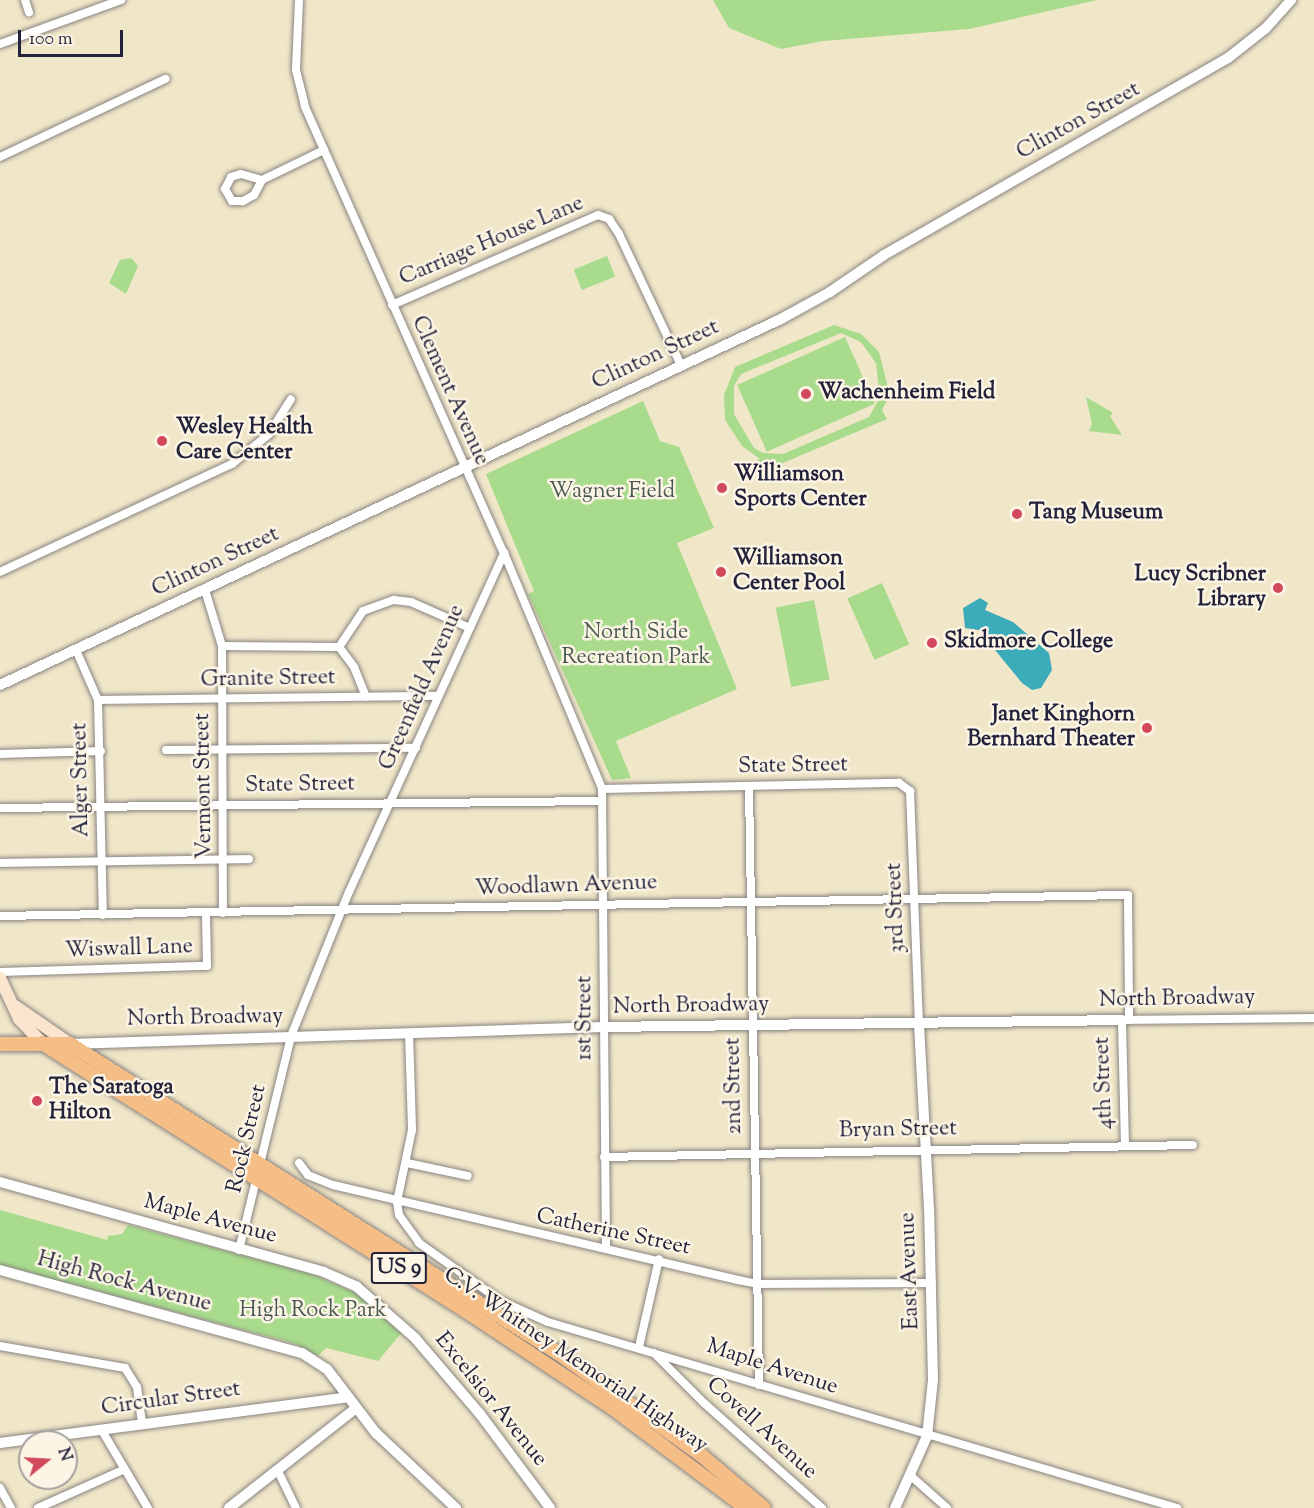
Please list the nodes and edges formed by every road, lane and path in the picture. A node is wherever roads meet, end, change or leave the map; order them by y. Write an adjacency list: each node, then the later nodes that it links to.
1 (25, 0): 6 (street)
2 (121, 0): 5 (street)
3 (299, 0): 9 (street, Clement Avenue)
4 (1291, 0): 13 (street, Clinton Street)
5 (109, 2): 7 (street)
6 (29, 12)
7 (0, 44)
8 (165, 79): 10 (street)
9 (324, 150): 11 (street); 12 (street, Clement Avenue)
10 (0, 157)
11 (261, 180)
12 (392, 305): 13 (street, Carriage House Lane); 15 (street, Clement Avenue)
13 (681, 365): 15 (street, Clinton Street)
14 (291, 399): 17 (street)
15 (464, 469): 16 (street, Clement Avenue); 18 (street, Clinton Street)
16 (504, 553): 19 (street, Greenfield Avenue); 34 (street, Clement Avenue)
17 (0, 572)
18 (205, 590): 20 (street, Vermont Street); 22 (street, Clinton Street)
19 (470, 628): 21 (street); 24 (street, Greenfield Avenue)
20 (222, 646): 21 (street); 26 (street, Vermont Street)
21 (339, 647): 25 (street)
22 (76, 650): 23 (street, Clinton Street); 27 (street, Alger Street)
23 (0, 685)
24 (438, 696): 25 (street, Granite Street); 28 (street, Greenfield Avenue)
25 (366, 697): 26 (street, Granite Street)
26 (222, 699): 27 (street, Granite Street); 30 (street, Vermont Street)
27 (98, 700): 31 (street, Alger Street)
28 (416, 748): 30 (street); 37 (street, Greenfield Avenue)
29 (166, 750): 30 (street)
30 (222, 750): 38 (street, Vermont Street)
31 (101, 752): 32 (street); 39 (street, Alger Street)
32 (0, 754)
33 (749, 786): 34 (street, State Street); 35 (street, State Street); 45 (street, 2nd Street)
34 (602, 789): 36 (street, 1st Street)
35 (910, 791): 46 (street, 3rd Street)
36 (601, 801): 37 (street, State Street); 48 (street, 1st Street)
37 (390, 803): 38 (street, State Street); 49 (street, Greenfield Avenue)
38 (222, 805): 39 (street, State Street); 41 (street, Vermont Street)
39 (101, 807): 40 (street, State Street); 43 (street, Alger Street)
40 (0, 808)
41 (224, 859): 42 (street); 43 (street); 51 (street, Vermont Street)
42 (249, 859)
43 (101, 861): 44 (street); 52 (street, Alger Street)
44 (0, 863)
45 (751, 900): 46 (street, Woodlawn Avenue); 48 (street, Woodlawn Avenue); 60 (street, 2nd Street)
46 (914, 900): 47 (street, Woodlawn Avenue); 59 (street, 3rd Street)
47 (1131, 900): 58 (street, 4th Street)
48 (603, 903): 49 (street, Woodlawn Avenue); 61 (street, 1st Street)
49 (341, 911): 51 (street, Woodlawn Avenue); 63 (street, Greenfield Avenue)
50 (206, 913): 51 (street, Woodlawn Avenue); 52 (street, Woodlawn Avenue); 54 (street, Wiswall Lane)
51 (223, 913)
52 (103, 915): 53 (street, Woodlawn Avenue)
53 (0, 916)
54 (0, 972)
55 (0, 978): 56 (main road)
56 (12, 1003): 64 (main road); 66 (main road)
57 (1314, 1018): 58 (street, North Broadway)
58 (1125, 1020): 59 (street, North Broadway); 67 (street, 4th Street)
59 (918, 1025): 60 (street, North Broadway); 69 (street, East Avenue)
60 (752, 1026): 61 (street, North Broadway); 70 (street, 2nd Street)
61 (604, 1027): 62 (street, North Broadway); 71 (street, 1st Street)
62 (409, 1033): 63 (street, North Broadway); 73 (street)
63 (291, 1036): 66 (street, North Broadway); 74 (street, Rock Street)
64 (42, 1043): 65 (highway); 66 (highway); 74 (highway, C.V. Whitney Memorial Highway / US 9)
65 (0, 1044)
66 (70, 1044): 74 (highway, C.V. Whitney Memorial Highway / US 9)
67 (1125, 1145): 68 (street, Bryan Street); 69 (street, Bryan Street)
68 (1193, 1145)
69 (925, 1149): 70 (street, Bryan Street); 82 (street, East Avenue)
70 (754, 1153): 71 (street, Bryan Street); 83 (street, 2nd Street)
71 (604, 1156): 78 (street, 1st Street)
72 (299, 1163): 77 (street, Catherine Street)
73 (406, 1163): 75 (street); 77 (street)
74 (260, 1171): 79 (street, Rock Street); 106 (highway, C.V. Whitney Memorial Highway / US 9); 107 (highway, C.V. Whitney Memorial Highway / US 9)
75 (468, 1176)
76 (0, 1182): 79 (street, Maple Avenue)
77 (397, 1202): 78 (street, Catherine Street); 86 (street, Maple Avenue)
78 (606, 1247): 80 (street, Catherine Street)
79 (240, 1250): 84 (street, Maple Avenue)
80 (659, 1259): 83 (street, Catherine Street); 86 (street)
81 (0, 1270): 89 (street, High Rock Avenue)
82 (932, 1283): 83 (street, Catherine Street); 93 (street, East Avenue)
83 (758, 1284): 88 (street, 2nd Street)
84 (398, 1320): 105 (street, Excelsior Avenue)
85 (0, 1346): 91 (street)
86 (639, 1347): 87 (street, Maple Avenue)
87 (651, 1350): 88 (street, Maple Avenue); 108 (street, Covell Avenue)
88 (759, 1385): 93 (street, Maple Avenue)
89 (348, 1397): 90 (street, High Rock Avenue); 91 (street, Circular Street)
90 (355, 1409): 96 (street); 104 (street, High Rock Avenue)
91 (142, 1423): 92 (street, Circular Street)
92 (101, 1429): 94 (street, Circular Street); 95 (street)
93 (927, 1436): 97 (street, East Avenue); 111 (street, Maple Avenue)
94 (0, 1443)
95 (125, 1468): 100 (street); 101 (street)
96 (277, 1469): 102 (street); 103 (street)
97 (911, 1476): 109 (street, East Avenue); 110 (street)
98 (0, 1488): 99 (street)
99 (11, 1508)
100 (38, 1508)
101 (148, 1508)
102 (229, 1508)
103 (296, 1508)
104 (456, 1508)
105 (550, 1508)
106 (746, 1508)
107 (764, 1508)
108 (822, 1508)
109 (895, 1508)
110 (946, 1508)
111 (1177, 1508)

